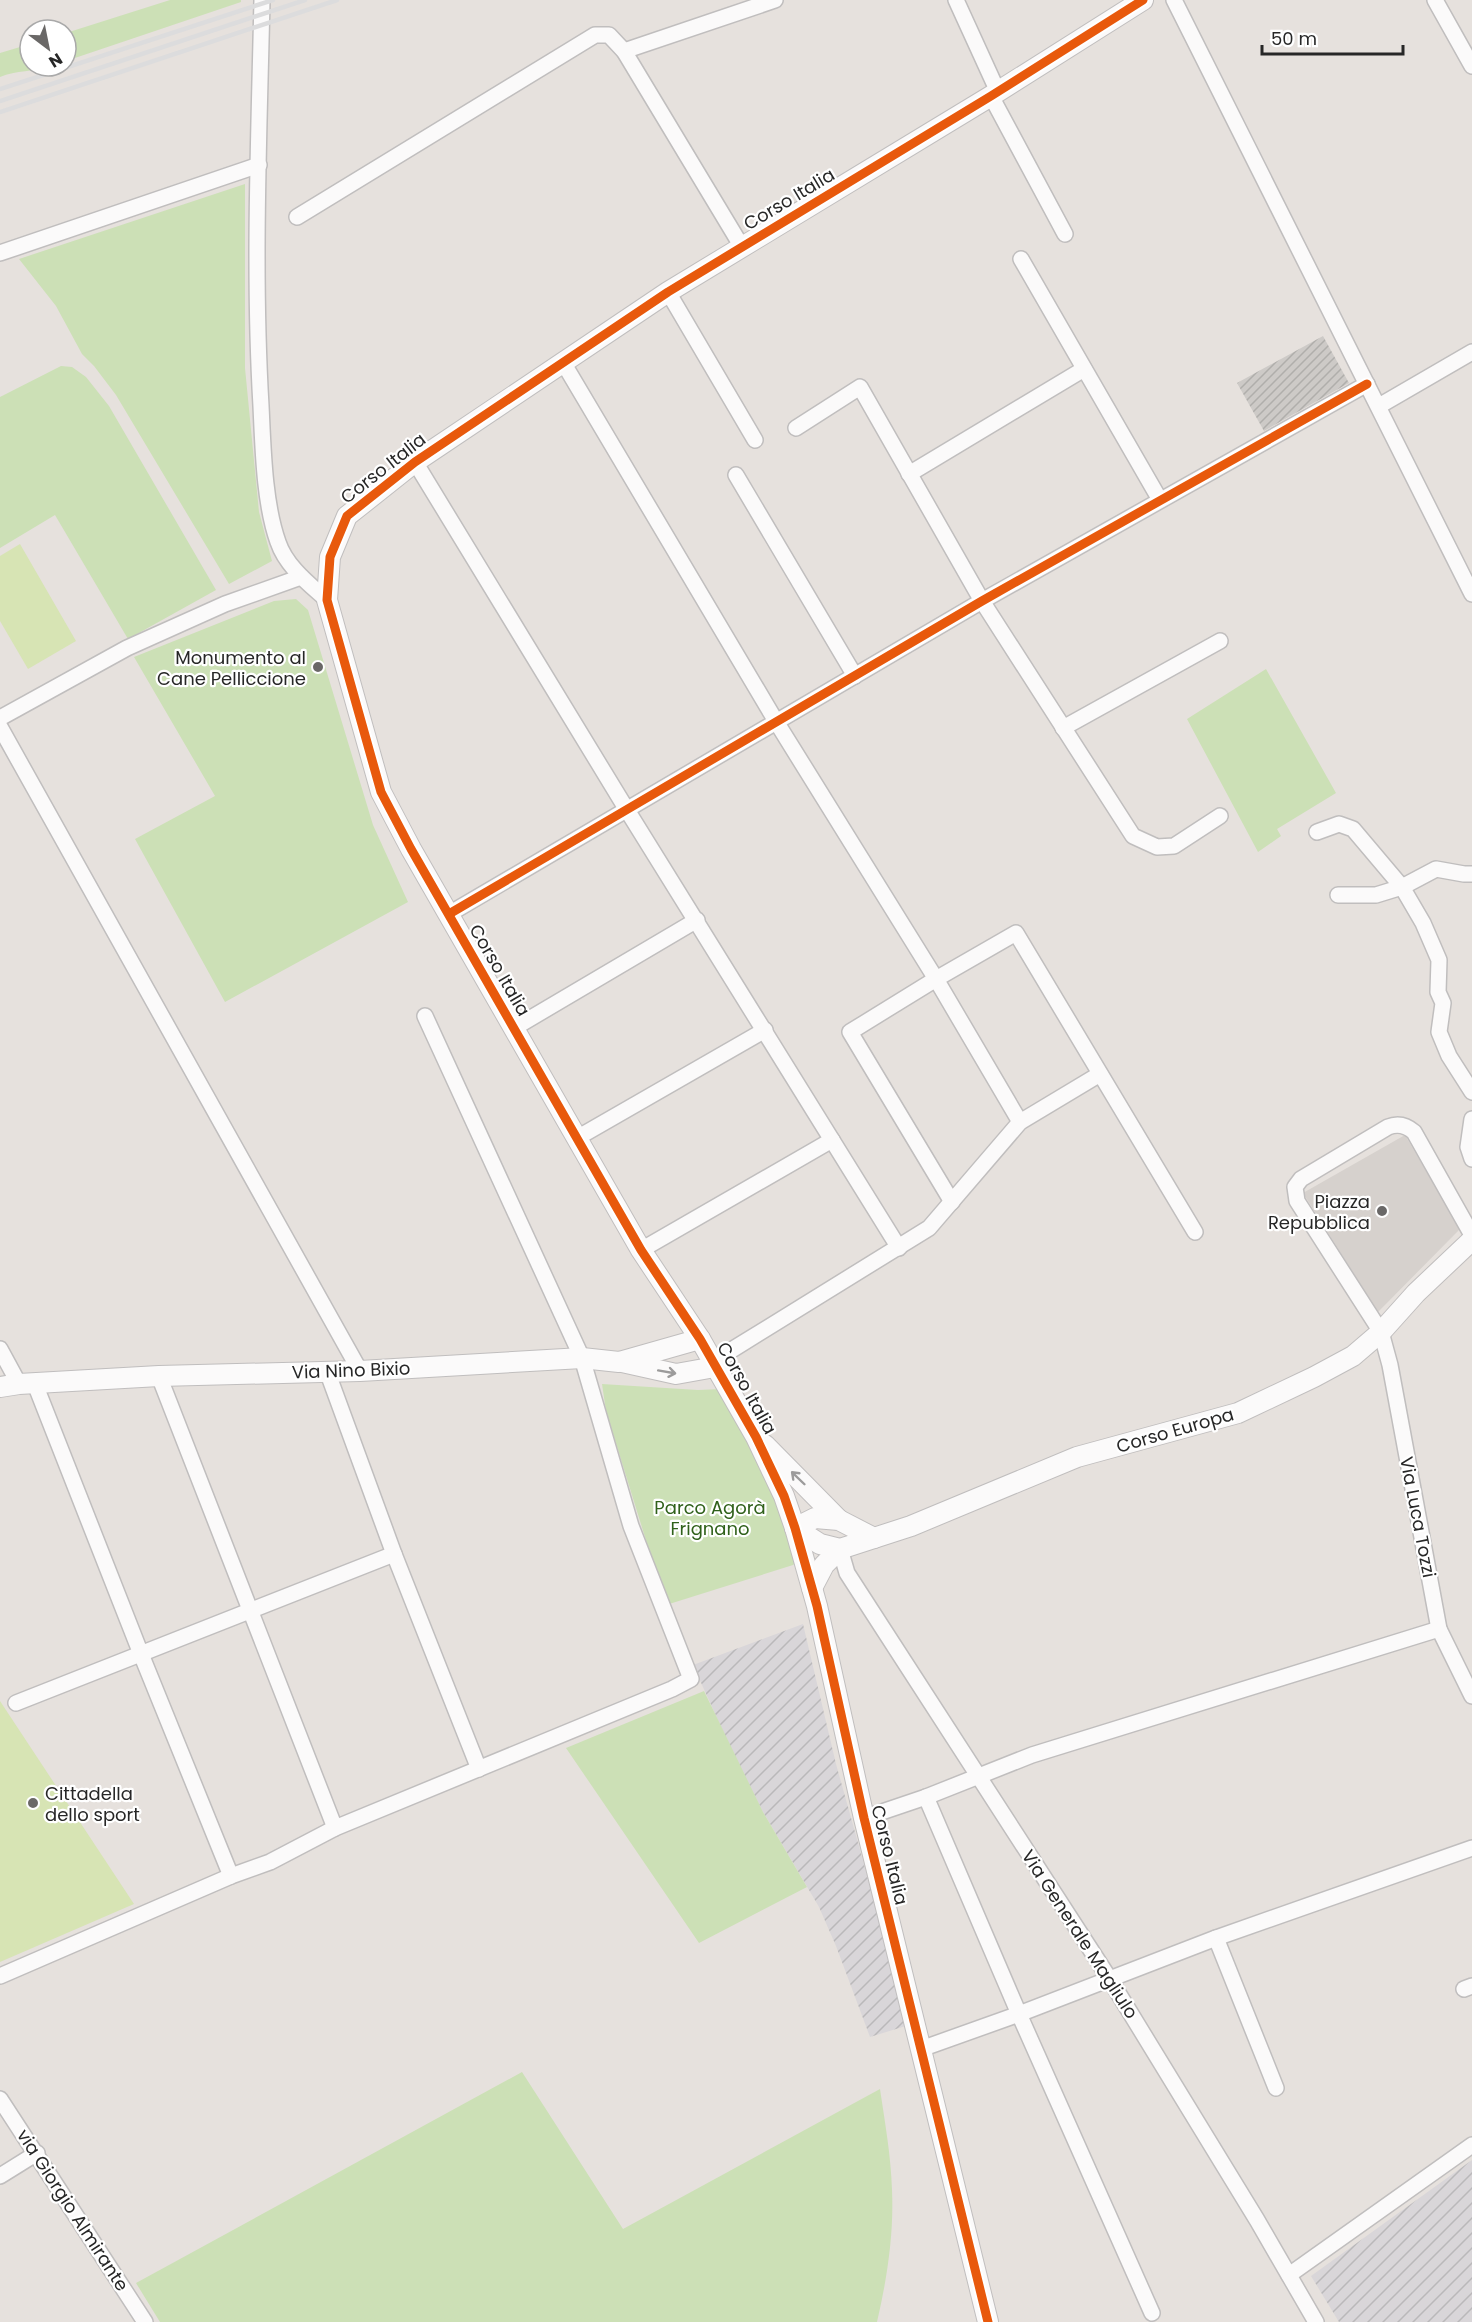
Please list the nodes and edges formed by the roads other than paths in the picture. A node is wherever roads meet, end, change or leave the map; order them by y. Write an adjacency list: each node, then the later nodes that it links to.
1 (262, 0): 10 (street)
2 (775, 0): 7 (street)
3 (956, 0): 9 (street)
4 (1143, 0): 9 (street, Corso Italia)
5 (1174, 0): 20 (street)
6 (1435, 0): 8 (street)
7 (624, 51): 11 (street); 13 (street)
8 (1470, 57)
9 (994, 94): 12 (street); 13 (street, Corso Italia)
10 (259, 165): 14 (street); 28 (street)
11 (297, 217)
12 (1065, 234)
13 (742, 247): 16 (street, Corso Italia)
14 (0, 253)
15 (1021, 259): 19 (street)
16 (669, 292): 18 (street, Corso Italia); 23 (street)
17 (1472, 352): 21 (street)
18 (564, 364): 24 (street, Corso Italia); 35 (street)
19 (1084, 369): 25 (street); 27 (street)
20 (1367, 384): 21 (street); 27 (street)
21 (1378, 406): 29 (street)
22 (796, 428): 25 (street)
23 (755, 440)
24 (415, 462): 30 (street, Corso Italia); 38 (street)
25 (909, 474): 31 (street)
26 (736, 475): 33 (street)
27 (1160, 501): 31 (street)
28 (302, 577): 30 (street); 34 (street)
29 (1472, 594)
30 (327, 600): 44 (street, Corso Italia)
31 (982, 601): 33 (street); 37 (street)
32 (1220, 641): 37 (street)
33 (855, 676): 35 (street)
34 (0, 718)
35 (777, 723): 38 (street); 46 (street)
36 (0, 727): 69 (street)
37 (1063, 728): 39 (street)
38 (627, 810): 44 (street); 45 (street)
39 (1220, 816)
40 (1317, 832): 42 (street)
41 (1472, 873): 42 (street)
42 (1402, 887): 43 (street); 51 (street)
43 (1338, 894)
44 (449, 914): 48 (street, Corso Italia)
45 (697, 920): 48 (street); 49 (street)
46 (936, 979): 50 (street); 53 (street); 57 (street)
47 (425, 1016): 65 (street)
48 (514, 1028): 54 (street, Corso Italia)
49 (765, 1030): 54 (street); 55 (street)
50 (1100, 1074): 53 (street); 58 (street)
51 (1472, 1092)
52 (1472, 1119): 56 (street)
53 (1020, 1122): 57 (street)
54 (577, 1138): 61 (street, Corso Italia)
55 (832, 1140): 60 (street); 61 (street)
56 (1472, 1160)
57 (952, 1202): 60 (street)
58 (1195, 1232)
59 (1472, 1237): 62 (street, Corso Europa); 62 (street)
60 (899, 1248): 67 (street)
61 (641, 1250): 63 (street, Corso Italia)
62 (1381, 1332): 75 (street, Corso Europa); 80 (street, Via Luca Tozzi)
63 (700, 1339): 66 (street, Via Nino Bixio); 67 (street, Corso Italia)
64 (0, 1349): 71 (street)
65 (582, 1358): 66 (street, Via Nino Bixio); 69 (street, Via Nino Bixio); 84 (street)
66 (619, 1362): 67 (street, one-way to 67)
67 (715, 1367): 72 (street, Corso Italia)
68 (327, 1371): 69 (street, Via Nino Bixio); 70 (street, Via Nino Bixio); 77 (street)
69 (360, 1371)
70 (159, 1376): 71 (street, Via Nino Bixio); 79 (street)
71 (18, 1385): 81 (street)
72 (756, 1437): 73 (street, one-way to 72); 74 (street, Corso Italia)
73 (839, 1520): 74 (street); 75 (street)
74 (795, 1528): 76 (street); 78 (street, Corso Italia)
75 (874, 1538): 76 (street)
76 (840, 1549): 78 (street); 85 (street, Via Generale Magliulo)
77 (394, 1554): 79 (street); 84 (street)
78 (812, 1588): 87 (street, Corso Italia)
79 (250, 1610): 81 (street); 88 (street)
80 (1439, 1629): 82 (street, Via Luca Tozzi); 85 (street)
81 (141, 1654): 83 (street); 90 (street)
82 (1472, 1696)
83 (16, 1703)
84 (479, 1769): 88 (street)
85 (977, 1776): 86 (street); 93 (street, Via Generale Magliulo)
86 (926, 1797): 87 (street); 94 (street)
87 (864, 1818): 95 (street, Corso Italia)
88 (335, 1828): 90 (street)
89 (1472, 1848): 91 (street)
90 (231, 1876): 92 (street)
91 (1216, 1938): 93 (street); 96 (street)
92 (0, 1976)
93 (1110, 1978): 94 (street); 101 (street, Via Generale Magliulo)
94 (1019, 2014): 95 (street); 102 (street)
95 (921, 2049): 104 (street, Corso Italia)
96 (1276, 2088)
97 (0, 2099): 99 (street, via Giorgio Almirante)
98 (1472, 2145): 101 (street)
99 (37, 2154): 100 (street); 103 (street, via Giorgio Almirante)
100 (0, 2176)
101 (1289, 2275): 105 (street, Via Generale Magliulo)
102 (1152, 2313)
103 (145, 2322)
104 (988, 2322)
105 (1316, 2322)

